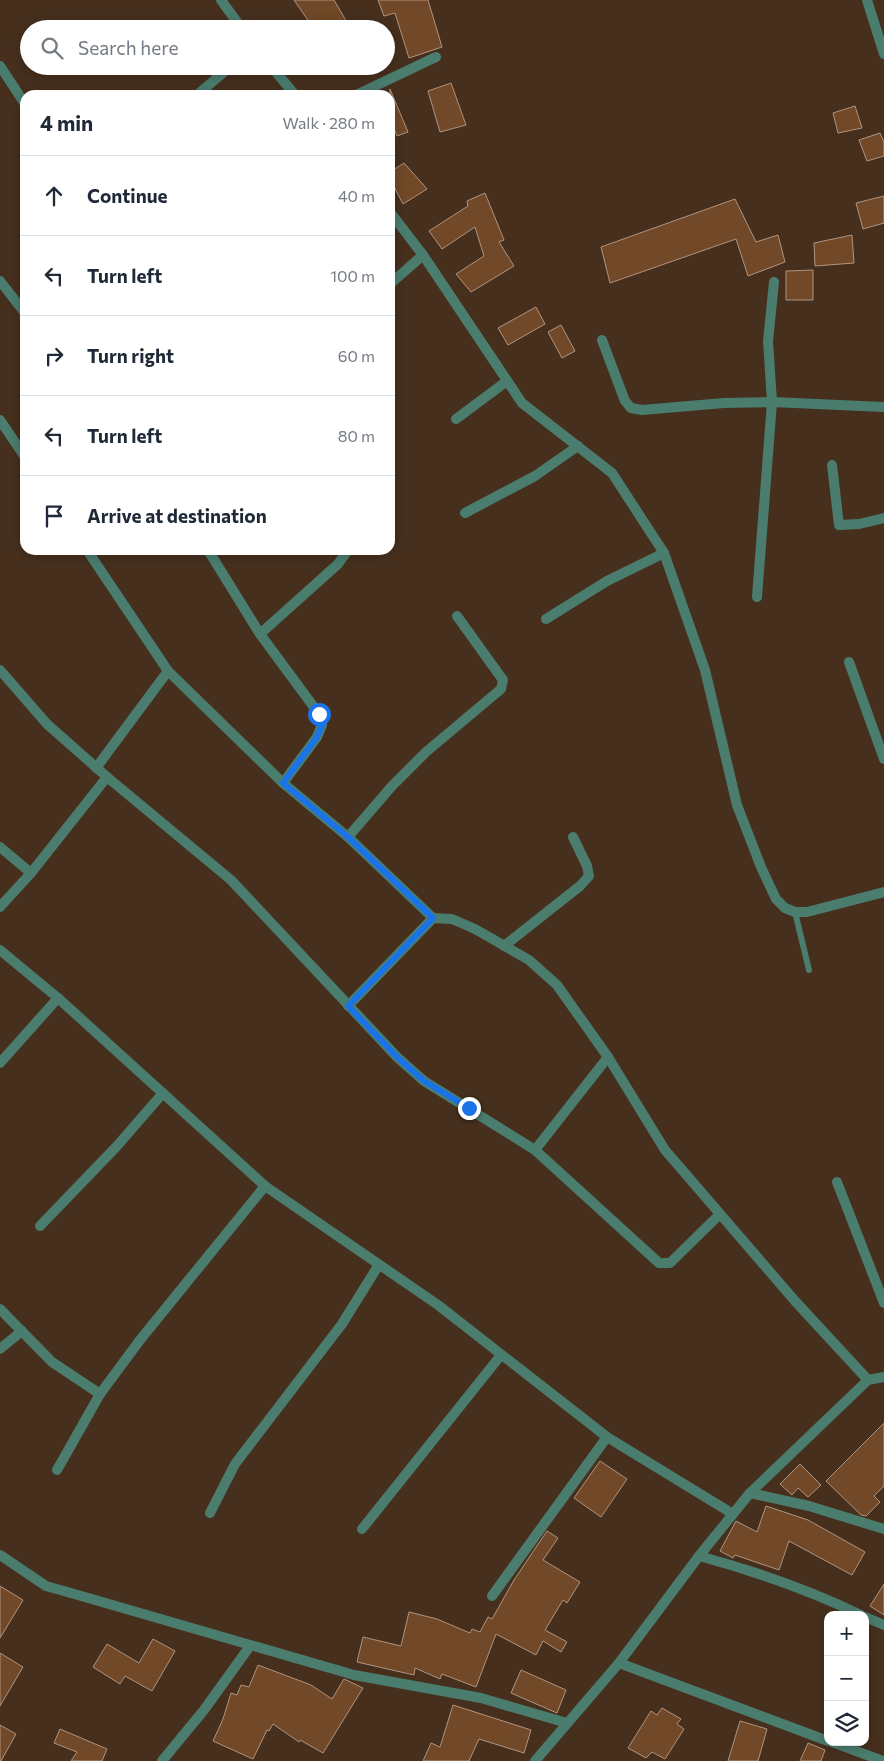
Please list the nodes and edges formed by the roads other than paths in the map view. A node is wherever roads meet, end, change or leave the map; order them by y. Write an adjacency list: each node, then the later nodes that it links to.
1 (222, 0): 3 (street)
2 (867, 0): 4 (street)
3 (236, 20)
4 (884, 54)
5 (436, 57): 11 (street)
6 (0, 66): 12 (street)
7 (220, 75): 9 (street)
8 (278, 75): 10 (street)
9 (202, 90)
10 (291, 90)
11 (367, 90)
12 (20, 96)
13 (395, 219): 14 (street)
14 (422, 255): 15 (street); 20 (street)
15 (395, 279)
16 (0, 281): 18 (street)
17 (774, 282): 21 (street)
18 (20, 307)
19 (602, 340): 21 (street)
20 (507, 381): 23 (street); 25 (street)
21 (772, 402): 22 (street); 34 (street)
22 (884, 407)
23 (456, 419)
24 (0, 420): 26 (street)
25 (578, 446): 28 (street); 30 (street)
26 (20, 450)
27 (832, 465): 29 (street)
28 (465, 513)
29 (884, 518)
30 (664, 553): 36 (street); 51 (street)
31 (90, 555): 40 (street)
32 (211, 555): 37 (street)
33 (344, 555): 37 (street)
34 (757, 597)
35 (457, 616): 45 (street)
36 (546, 619)
37 (260, 634): 44 (street)
38 (849, 662): 41 (street)
39 (0, 670): 42 (street)
40 (168, 671): 42 (street); 44 (street)
41 (884, 759)
42 (96, 768): 43 (street)
43 (106, 777): 48 (street); 57 (street)
44 (283, 783): 45 (street)
45 (348, 837): 52 (street)
46 (573, 837): 53 (street)
47 (0, 847): 48 (street)
48 (31, 873): 50 (street)
49 (883, 893): 51 (street)
50 (0, 907)
51 (795, 912): 55 (lane)
52 (433, 918): 53 (street); 57 (street)
53 (504, 946): 58 (street)
54 (0, 950): 56 (street)
55 (809, 970)
56 (58, 998): 59 (street); 60 (street)
57 (348, 1006): 61 (street)
58 (608, 1057): 61 (street); 64 (street)
59 (0, 1063)
60 (163, 1093): 63 (street); 65 (street)
61 (535, 1150): 64 (street)
62 (837, 1182): 67 (street)
63 (265, 1186): 66 (street); 74 (street)
64 (719, 1215): 73 (street)
65 (40, 1226)
66 (378, 1266): 71 (street); 78 (street)
67 (884, 1303)
68 (0, 1309): 69 (street)
69 (22, 1331): 70 (street); 74 (street)
70 (0, 1350)
71 (501, 1354): 75 (street); 80 (street)
72 (884, 1377): 73 (street)
73 (868, 1380): 77 (street)
74 (100, 1394): 76 (street)
75 (607, 1437): 79 (street); 84 (street)
76 (57, 1470)
77 (750, 1493): 79 (street); 81 (street)
78 (210, 1513)
79 (733, 1514): 83 (street)
80 (362, 1529)
81 (884, 1529)
82 (0, 1555): 88 (street)
83 (700, 1556): 85 (street); 89 (street)
84 (492, 1596)
85 (853, 1611)
86 (869, 1619): 87 (street)
87 (884, 1625)
88 (250, 1646): 90 (street); 93 (street)
89 (619, 1663): 90 (street); 91 (street)
90 (567, 1723): 94 (street)
91 (824, 1740)
92 (843, 1746): 95 (street)
93 (162, 1761)
94 (535, 1761)
95 (883, 1761)

